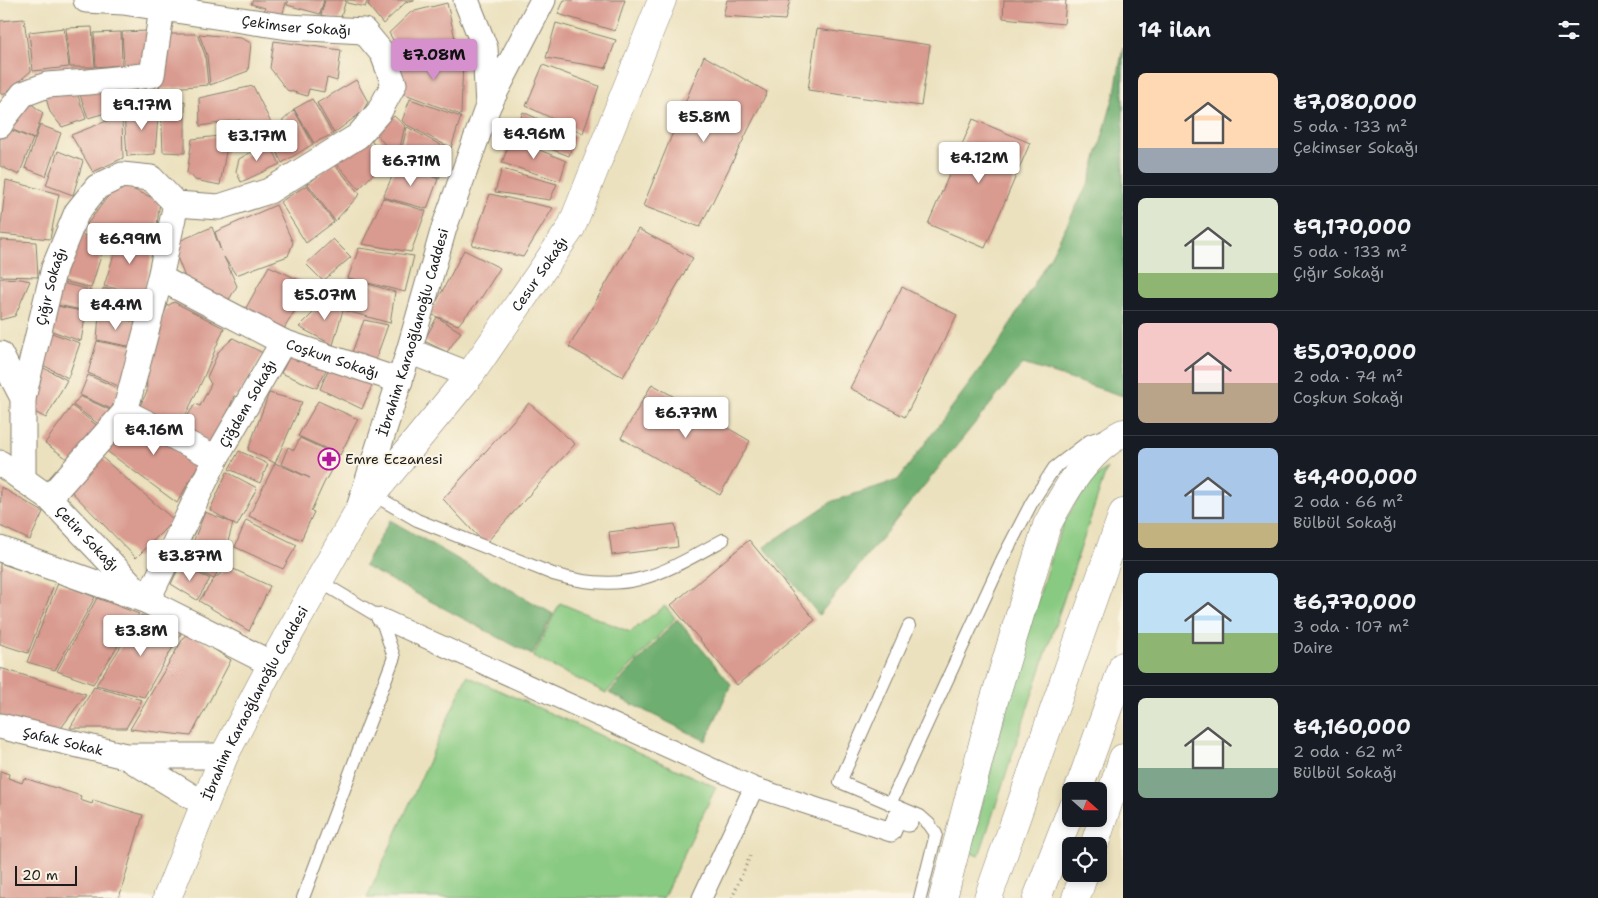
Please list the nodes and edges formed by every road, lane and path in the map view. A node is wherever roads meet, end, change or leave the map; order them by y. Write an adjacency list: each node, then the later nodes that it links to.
1 (86, 0): 5 (street, Çekimser Sokağı)
2 (466, 0): 7 (street, İbrahim Karaoğlanoğlu Caddesi)
3 (543, 0): 7 (street)
4 (662, 0): 14 (main road, Cesur Sokağı)
5 (123, 1): 6 (street, Çekimser Sokağı)
6 (162, 8): 8 (street); 9 (street, Çekimser Sokağı)
7 (488, 106): 12 (street, İbrahim Karaoğlanoğlu Caddesi)
8 (0, 125)
9 (176, 204): 10 (street); 16 (street, Çığır Sokağı)
10 (160, 278): 11 (street, Coşkun Sokağı); 17 (street)
11 (283, 342): 15 (street, Coşkun Sokağı); 19 (street, Çiğdem Sokağı)
12 (409, 351): 14 (street); 15 (street, İbrahim Karaoğlanoğlu Caddesi)
13 (0, 354): 16 (street)
14 (470, 375): 23 (main road, Cesur Sokağı)
15 (400, 381): 23 (street, İbrahim Karaoğlanoğlu Caddesi)
16 (23, 398): 21 (street)
17 (125, 412): 19 (street); 22 (street)
18 (1119, 435): 40 (lane); 51 (main road)
19 (216, 458): 28 (street, Çiğdem Sokağı)
20 (0, 463): 21 (street, Çetin Sokağı)
21 (23, 480): 22 (street, Çetin Sokağı)
22 (49, 498): 28 (street, Çetin Sokağı)
23 (365, 503): 25 (lane); 27 (main road, İbrahim Karaoğlanoğlu Caddesi)
24 (1123, 512): 52 (main road)
25 (723, 540)
26 (0, 549): 28 (street)
27 (319, 581): 29 (lane); 31 (main road, İbrahim Karaoğlanoğlu Caddesi)
28 (147, 600): 31 (street)
29 (381, 618): 38 (street); 47 (lane)
30 (909, 626): 40 (lane)
31 (272, 664): 35 (main road, İbrahim Karaoğlanoğlu Caddesi)
32 (1123, 666): 37 (main road)
33 (0, 726): 34 (street, Şafak Sokak)
34 (125, 756): 35 (street); 39 (street)
35 (224, 756): 39 (main road, İbrahim Karaoğlanoğlu Caddesi)
36 (1123, 758): 43 (main road)
37 (1081, 782)
38 (754, 787): 41 (street); 48 (street)
39 (204, 804): 46 (main road, İbrahim Karaoğlanoğlu Caddesi)
40 (890, 804): 50 (lane)
41 (908, 822)
42 (1064, 828): 53 (main road)
43 (1097, 837)
44 (750, 856): 49 (path)
45 (1081, 882): 54 (main road)
46 (167, 898)
47 (303, 898)
48 (702, 898)
49 (732, 898)
50 (920, 898)
51 (942, 898)
52 (988, 898)
53 (1037, 898)
54 (1076, 898)

